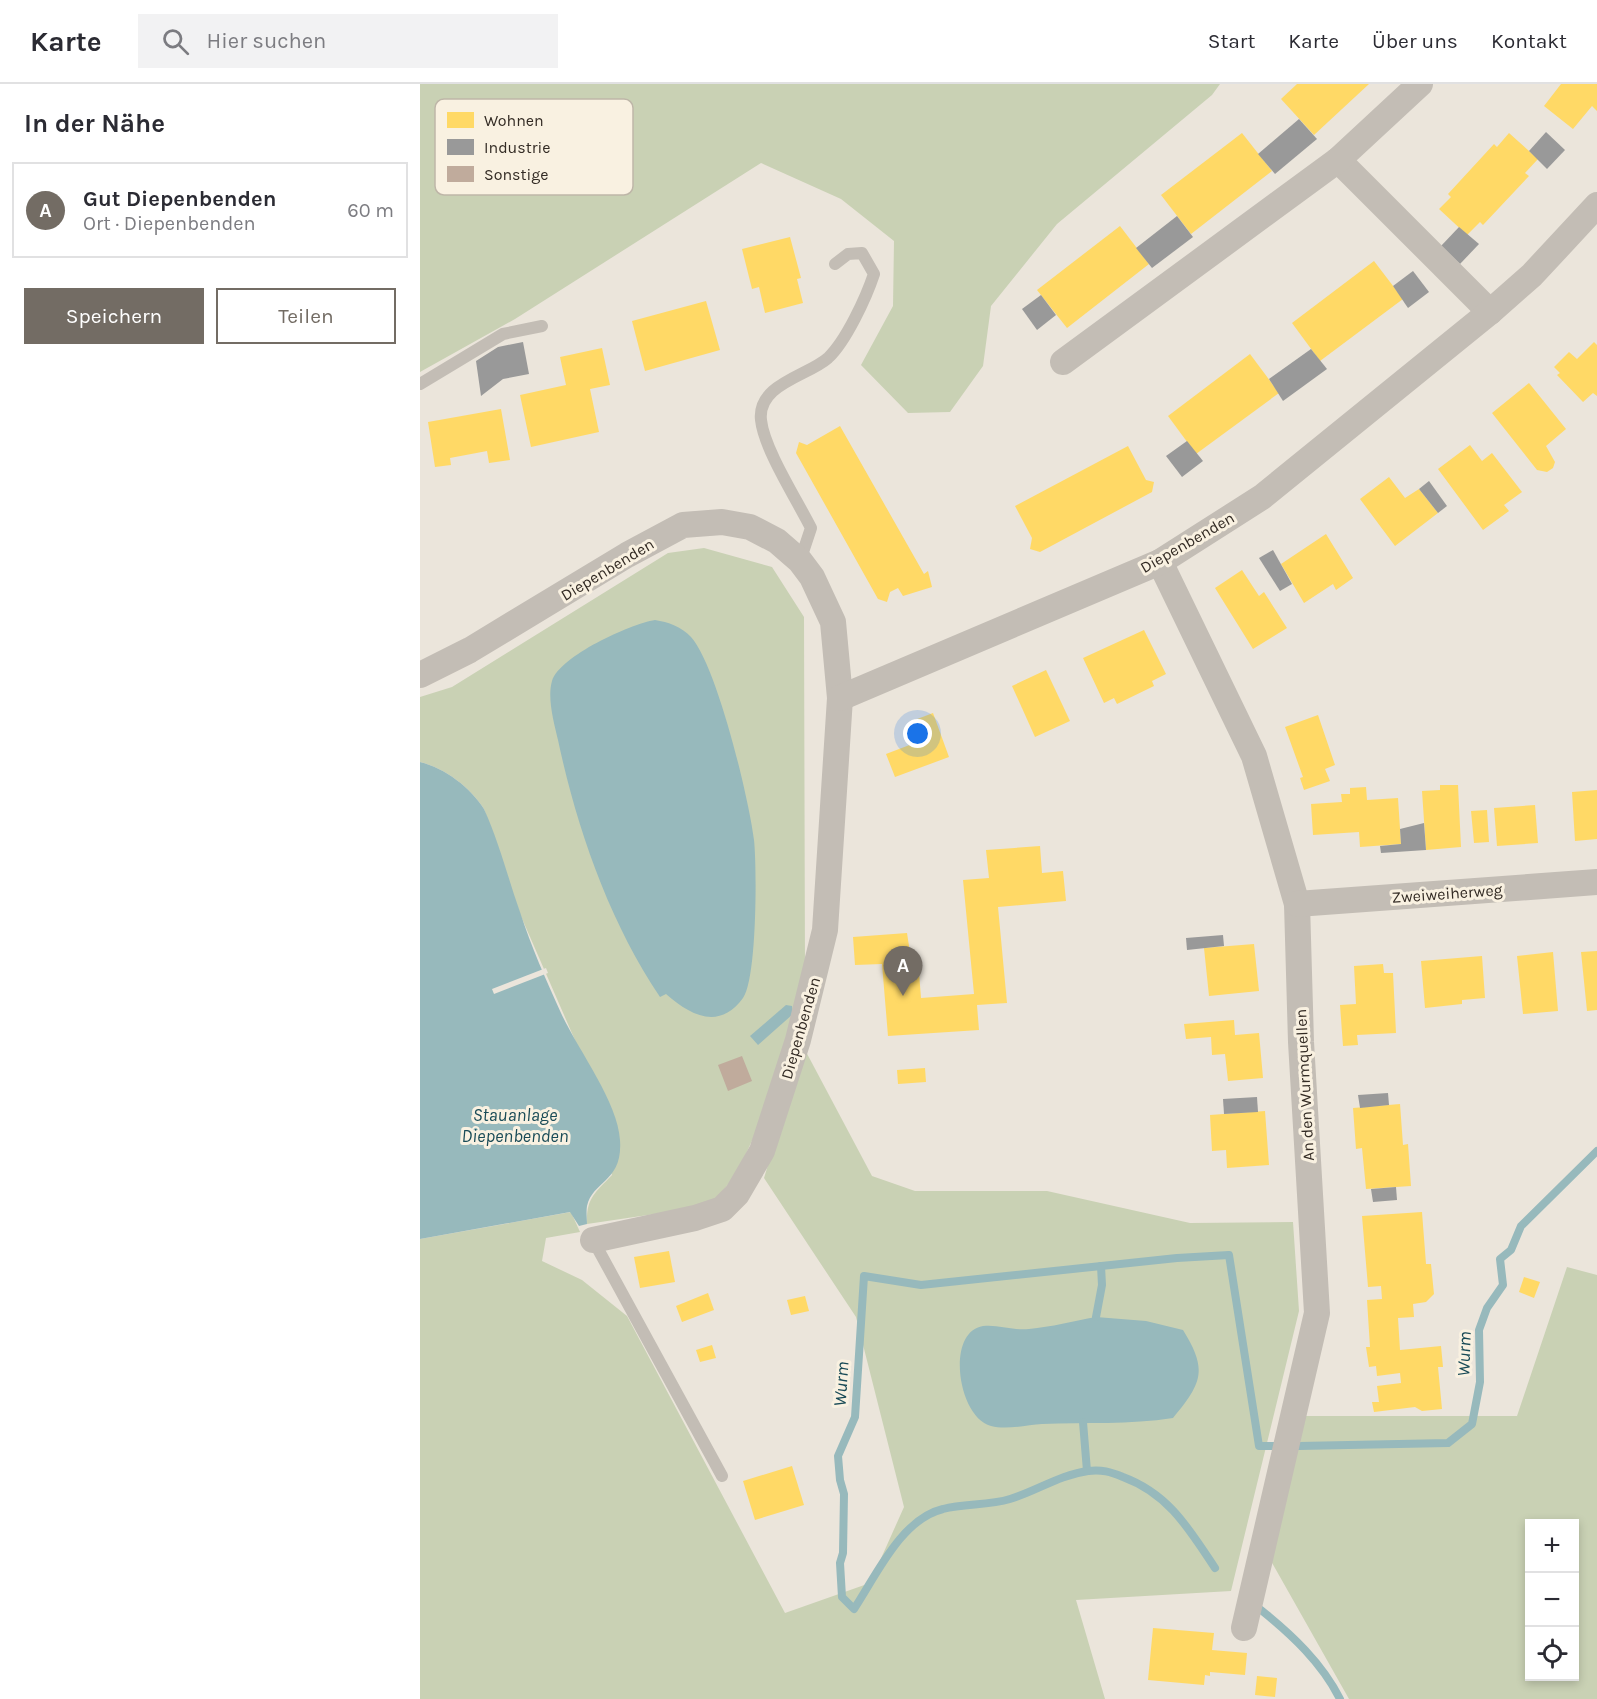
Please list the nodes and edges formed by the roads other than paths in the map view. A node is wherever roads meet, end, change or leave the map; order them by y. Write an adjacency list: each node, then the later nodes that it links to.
1 (1420, 84): 2 (street)
2 (1338, 160): 5 (street); 7 (street)
3 (1597, 205): 5 (street, Diepenbenden)
4 (835, 264): 9 (lane)
5 (1490, 312): 10 (street, Diepenbenden)
6 (542, 326): 8 (lane)
7 (1063, 362)
8 (420, 384)
9 (800, 561): 11 (street, Diepenbenden); 12 (street, Diepenbenden)
10 (1160, 562): 12 (street, Diepenbenden); 14 (street, An den Wurmquellen)
11 (420, 675)
12 (840, 698): 15 (street, Diepenbenden)
13 (1597, 882): 14 (street, Zweiweiherweg)
14 (1297, 904): 17 (street, An den Wurmquellen)
15 (593, 1240): 16 (lane)
16 (722, 1476)
17 (1244, 1628)

